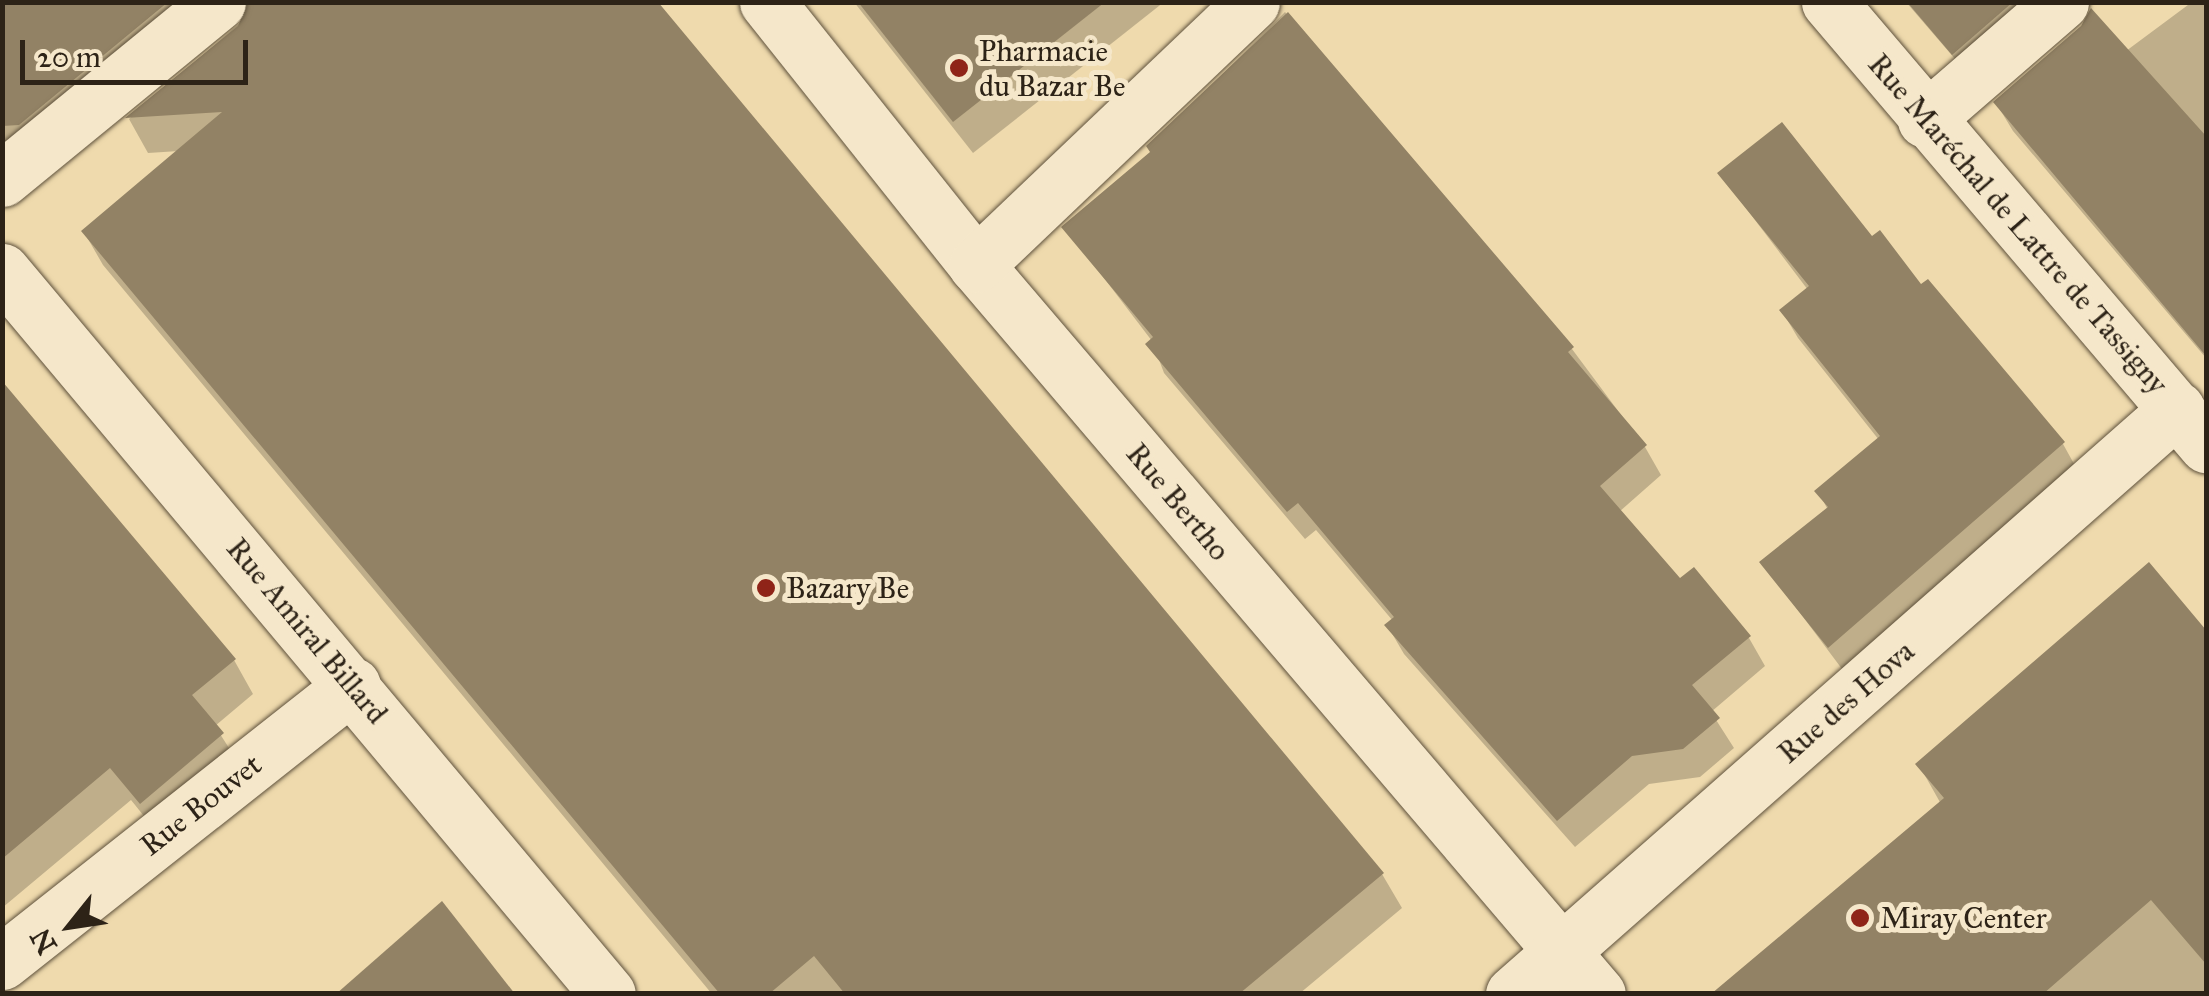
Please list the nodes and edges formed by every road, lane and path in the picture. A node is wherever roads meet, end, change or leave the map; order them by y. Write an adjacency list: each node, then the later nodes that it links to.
1 (218, 2): 7 (street)
2 (767, 2): 8 (street, Rue Bertho)
3 (1252, 2): 8 (street)
4 (1829, 2): 6 (street, Rue Maréchal de Lattre de Tassigny)
5 (2062, 2): 6 (street)
6 (1926, 120): 10 (street, Rue Maréchal de Lattre de Tassigny)
7 (2, 179)
8 (976, 265): 12 (street, Rue Bertho)
9 (2, 270): 11 (street, Rue Amiral Billard)
10 (2192, 427): 12 (street, Rue des Hova)
11 (353, 685): 13 (street, Rue Bouvet); 14 (street, Rue Amiral Billard)
12 (1562, 953): 15 (street, Rue des Hova); 16 (street, Rue Bertho)
13 (2, 962)
14 (608, 994)
15 (1514, 994)
16 (1598, 994)

